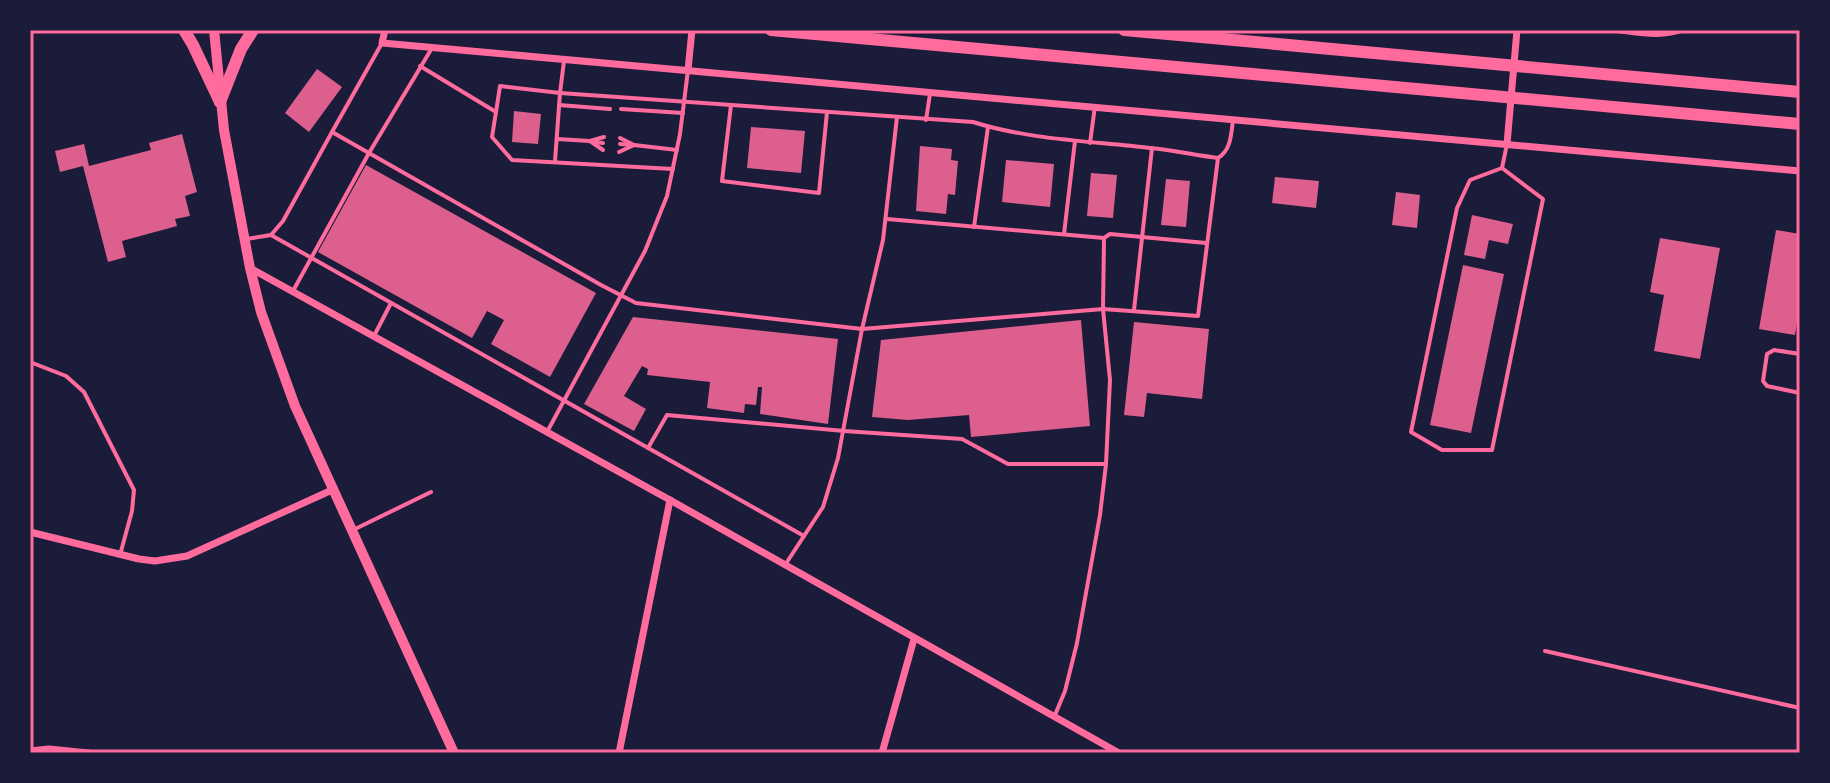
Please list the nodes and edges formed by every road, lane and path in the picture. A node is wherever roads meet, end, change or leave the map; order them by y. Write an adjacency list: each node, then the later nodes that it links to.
1 (184, 30): 22 (highway)
2 (214, 30): 22 (main road)
3 (253, 30): 22 (highway)
4 (385, 30): 11 (street)
5 (692, 30): 16 (street)
6 (771, 30): 20 (highway)
7 (1124, 30): 14 (highway)
8 (1517, 30): 14 (street)
9 (1606, 30): 10 (lane)
10 (1684, 30)
11 (382, 43): 12 (street); 36 (lane)
12 (432, 48): 13 (street); 15 (lane)
13 (564, 60): 16 (street); 19 (lane)
14 (1513, 65): 17 (highway); 20 (street)
15 (420, 66): 28 (lane); 49 (lane)
16 (688, 70): 18 (street); 21 (lane)
17 (1797, 90)
18 (930, 92): 25 (street); 32 (lane)
19 (560, 93): 21 (lane); 23 (lane); 28 (lane)
20 (1511, 98): 34 (highway); 43 (street)
21 (684, 101): 24 (lane); 30 (lane)
22 (220, 102): 61 (main road)
23 (559, 105): 26 (lane); 37 (lane)
24 (731, 105): 29 (lane); 29 (lane)
25 (1095, 106): 33 (street); 42 (lane)
26 (610, 109)
27 (621, 109): 30 (lane)
28 (496, 112): 51 (lane)
29 (827, 112): 31 (lane)
30 (683, 113): 47 (lane)
31 (897, 117): 32 (lane); 55 (lane)
32 (926, 120): 35 (lane)
33 (1233, 120): 43 (street); 50 (lane)
34 (1800, 124)
35 (988, 127): 41 (lane); 56 (lane)
36 (332, 132): 49 (lane); 58 (lane)
37 (557, 139): 39 (lane); 51 (lane)
38 (604, 140): 39 (lane)
39 (590, 141): 46 (lane)
40 (620, 141): 44 (lane)
41 (1075, 141): 42 (lane); 57 (lane)
42 (1090, 143): 45 (lane)
43 (1507, 144): 52 (lane); 54 (street)
44 (634, 145): 47 (lane); 48 (lane)
45 (1152, 148): 50 (lane); 59 (lane)
46 (603, 150)
47 (677, 150): 53 (lane)
48 (619, 152)
49 (369, 153): 63 (lane); 66 (lane)
50 (1218, 158): 62 (lane)
51 (555, 161): 53 (lane)
52 (1502, 168): 52 (lane)
53 (673, 169): 66 (lane)
54 (1800, 171)
55 (886, 219): 56 (lane); 70 (lane)
56 (974, 227): 57 (lane)
57 (1064, 234): 60 (lane)
58 (271, 235): 61 (lane); 63 (lane)
59 (1142, 236): 60 (lane); 62 (lane); 69 (lane)
60 (1104, 238): 68 (lane)
61 (244, 239): 64 (main road)
62 (1207, 243): 69 (lane)
63 (311, 258): 65 (lane); 67 (lane)
64 (250, 268): 65 (street); 80 (main road)
65 (293, 291): 71 (street)
66 (621, 296): 70 (lane); 75 (lane)
67 (391, 303): 71 (lane); 75 (lane)
68 (1103, 309): 69 (lane); 70 (lane); 79 (lane)
69 (1134, 310)
70 (862, 329): 76 (lane)
71 (374, 336): 77 (street)
72 (1800, 354): 74 (lane)
73 (30, 362): 86 (lane)
74 (1800, 393)
75 (564, 401): 77 (lane); 78 (lane)
76 (844, 431): 78 (lane); 79 (lane); 85 (lane)
77 (547, 432): 82 (street)
78 (648, 448): 85 (lane)
79 (1106, 464): 91 (lane)
80 (332, 490): 83 (main road); 86 (street)
81 (431, 492): 83 (lane)
82 (670, 500): 87 (street); 95 (street)
83 (351, 531): 94 (main road)
84 (30, 532): 86 (street)
85 (804, 536): 87 (lane)
86 (120, 555)
87 (785, 565): 88 (street)
88 (914, 639): 91 (street); 96 (street)
89 (1545, 651): 90 (lane)
90 (1800, 708)
91 (1054, 717): 97 (street)
92 (30, 751): 93 (street)
93 (88, 753)
94 (454, 753)
95 (619, 753)
96 (882, 753)
97 (1119, 753)

